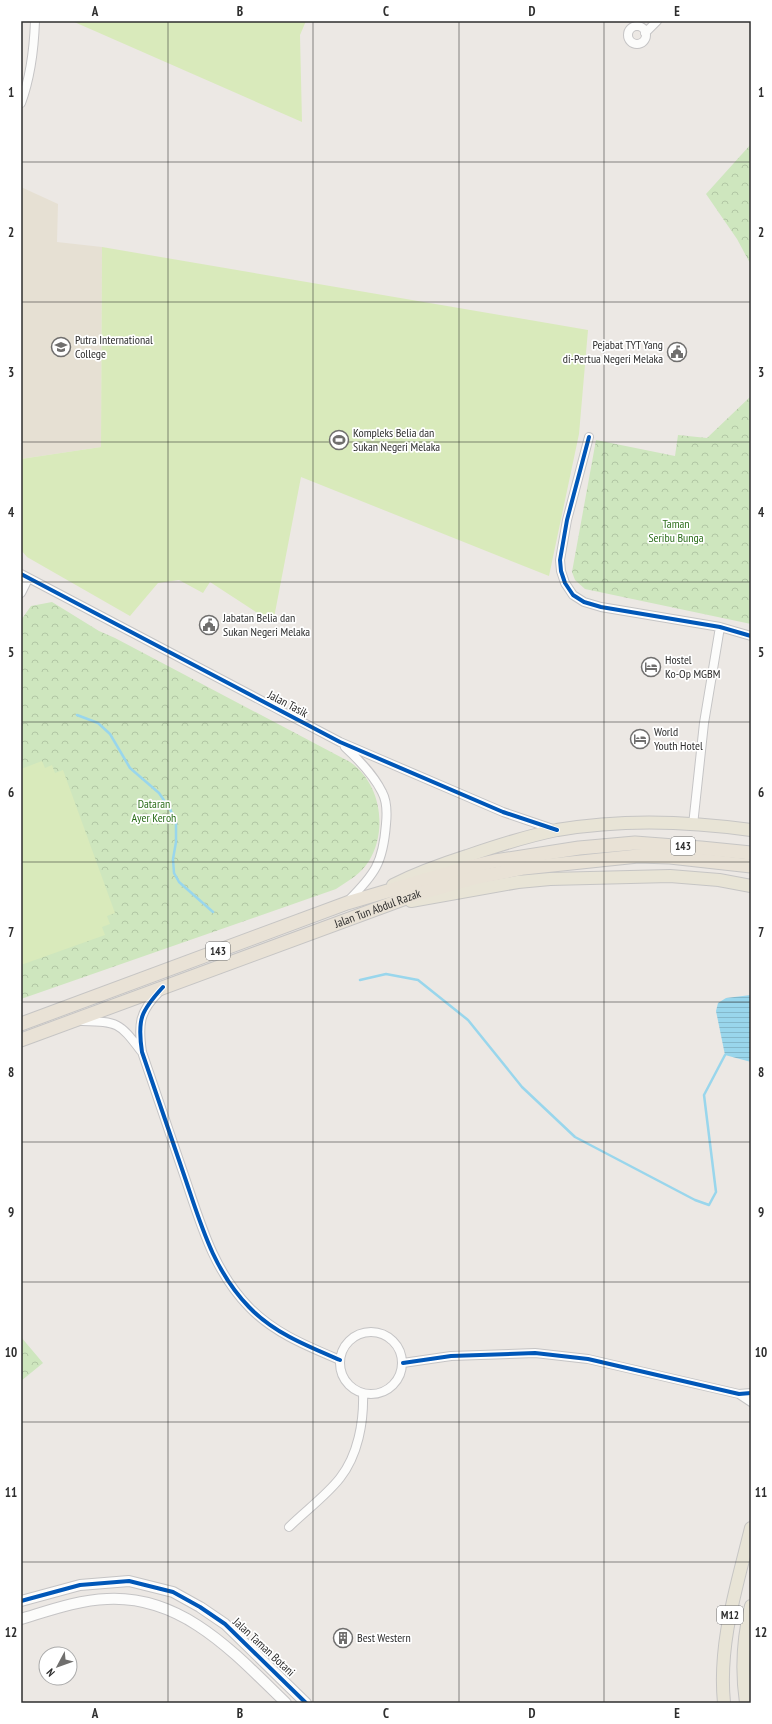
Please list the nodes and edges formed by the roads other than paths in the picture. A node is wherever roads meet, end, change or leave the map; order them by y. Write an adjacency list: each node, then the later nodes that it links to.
1 (35, 21): 5 (street)
2 (657, 21): 4 (street)
3 (640, 24): 4 (street); 4 (street)
4 (645, 33)
5 (21, 103)
6 (589, 437): 10 (street)
7 (21, 574): 8 (street, Jalan Tasik)
8 (28, 579): 9 (street); 12 (street, Jalan Tasik)
9 (21, 593)
10 (720, 627): 11 (street); 13 (street)
11 (751, 636)
12 (340, 742): 14 (street, Jalan Tasik); 21 (street, Jalan Tasik)
13 (693, 825): 14 (main road); 15 (main road)
14 (557, 830): 20 (main road)
15 (751, 830)
16 (617, 851): 17 (highway, Jalan Tun Abdul Razak / 143); 18 (highway, Jalan Tun Abdul Razak / 143); 20 (highway, Jalan Tun Abdul Razak / 143); 22 (highway, Jalan Tun Abdul Razak / 143)
17 (751, 853)
18 (751, 866)
19 (751, 886): 22 (main road)
20 (382, 891): 21 (highway, Jalan Tun Abdul Razak / 143)
21 (347, 903): 25 (highway, Jalan Tun Abdul Razak / 143)
22 (391, 903): 23 (highway, Jalan Tun Abdul Razak / 143)
23 (163, 986): 24 (highway, Jalan Tun Abdul Razak / 143); 27 (street)
24 (73, 1021): 26 (highway, Jalan Tun Abdul Razak / 143); 27 (street)
25 (21, 1024)
26 (21, 1040)
27 (142, 1052): 28 (street)
28 (340, 1360): 29 (street); 30 (street)
29 (403, 1363): 30 (street); 32 (street)
30 (363, 1393): 34 (street)
31 (751, 1393): 32 (street)
32 (739, 1394): 33 (street)
33 (751, 1402)
34 (289, 1527)
35 (751, 1528): 41 (main road, M12)
36 (21, 1601): 40 (street, Jalan Taman Botani)
37 (751, 1606): 42 (main road, M12)
38 (21, 1619): 39 (street, Jalan Taman Botani)
39 (286, 1703)
40 (306, 1703)
41 (724, 1703)
42 (746, 1703)

